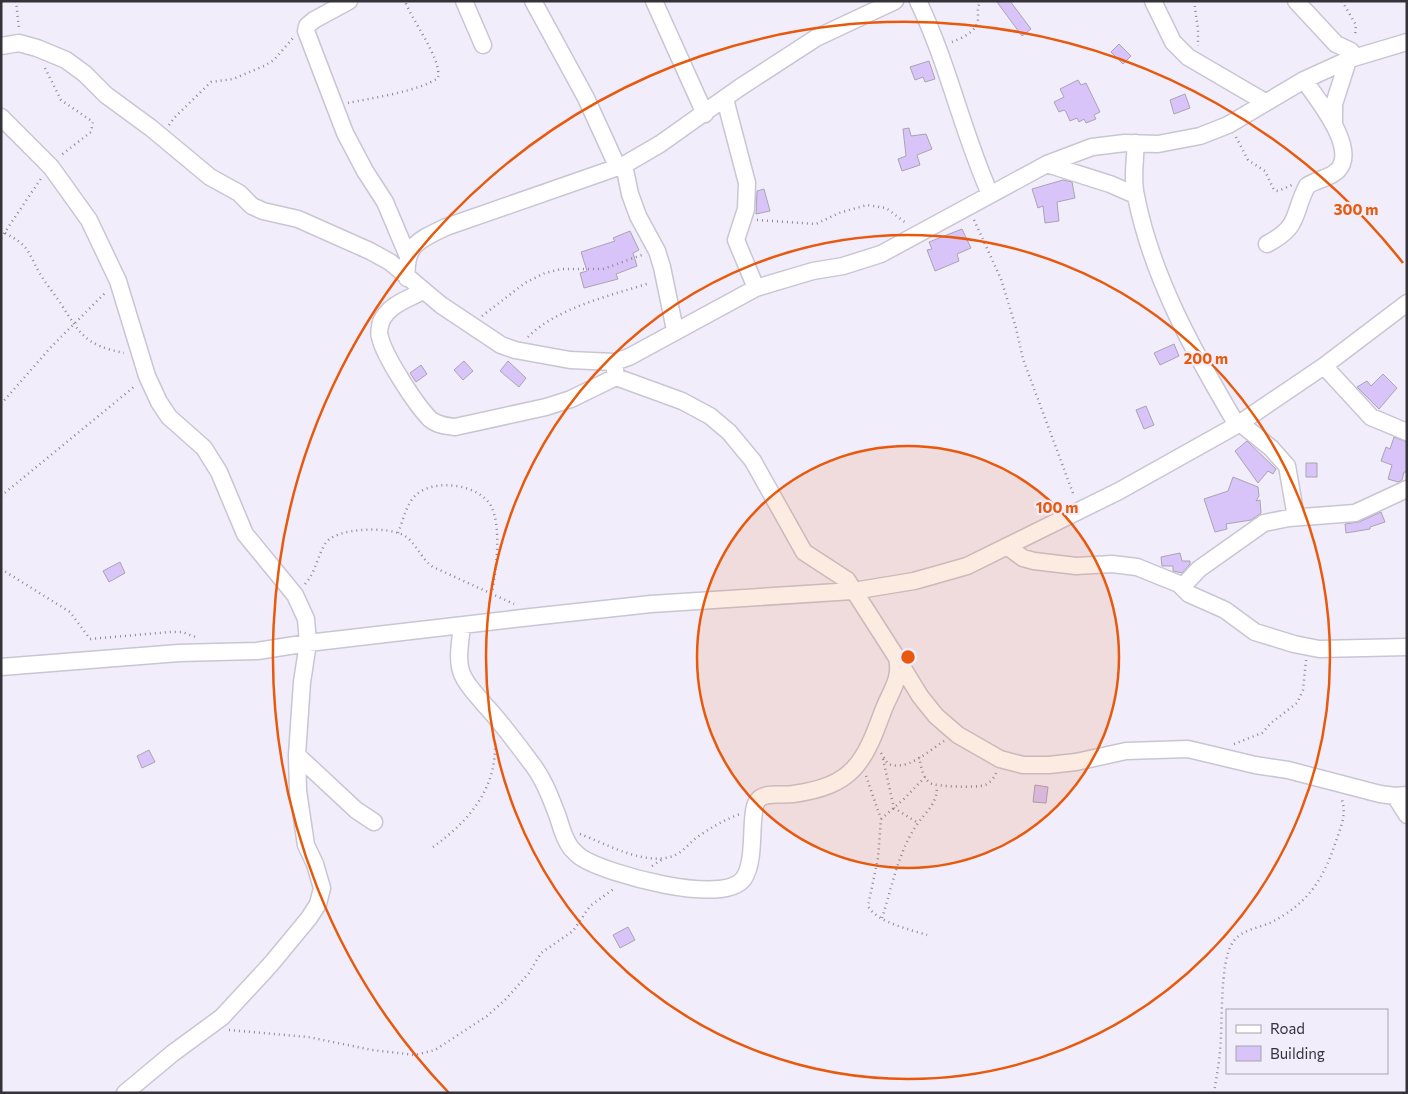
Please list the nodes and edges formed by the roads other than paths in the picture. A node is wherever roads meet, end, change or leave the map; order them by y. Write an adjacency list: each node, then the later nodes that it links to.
1 (349, 1): 25 (street)
2 (464, 1): 10 (street)
3 (534, 1): 21 (street)
4 (654, 1): 16 (street)
5 (895, 1): 14 (street)
6 (918, 1): 22 (street)
7 (1153, 1): 15 (street)
8 (1296, 1): 12 (street)
9 (1407, 42): 12 (street)
10 (483, 45)
11 (1, 46): 26 (street)
12 (1349, 54): 13 (street); 18 (street)
13 (1304, 80): 15 (street); 18 (street)
14 (725, 99): 16 (street); 27 (street)
15 (1265, 102): 19 (street)
16 (705, 114): 21 (street)
17 (1, 117): 41 (street)
18 (1334, 124): 24 (street)
19 (1136, 143): 20 (street); 23 (street)
20 (1047, 164): 22 (street); 23 (street)
21 (621, 167): 25 (street); 30 (street)
22 (990, 194): 27 (street)
23 (1135, 195): 33 (street)
24 (1267, 244)
25 (407, 254): 26 (street)
26 (407, 278): 28 (street)
27 (756, 288): 30 (street)
28 (423, 291): 32 (street); 32 (street)
29 (1407, 303): 31 (street)
30 (675, 330): 32 (street)
31 (1324, 366): 33 (street); 34 (street)
32 (615, 370): 39 (street)
33 (1238, 424): 36 (street); 37 (street)
34 (1407, 432)
35 (1407, 488): 36 (street)
36 (1296, 517): 38 (street)
37 (1008, 547): 38 (street); 39 (street)
38 (1182, 586): 42 (street)
39 (853, 591): 40 (street); 43 (street)
40 (462, 625): 41 (street); 43 (street)
41 (308, 643): 44 (street); 45 (street)
42 (1407, 647)
43 (897, 658): 46 (street)
44 (1, 667)
45 (297, 755): 48 (street); 49 (street)
46 (1401, 796): 47 (street)
47 (1407, 815)
48 (374, 822)
49 (125, 1093)

